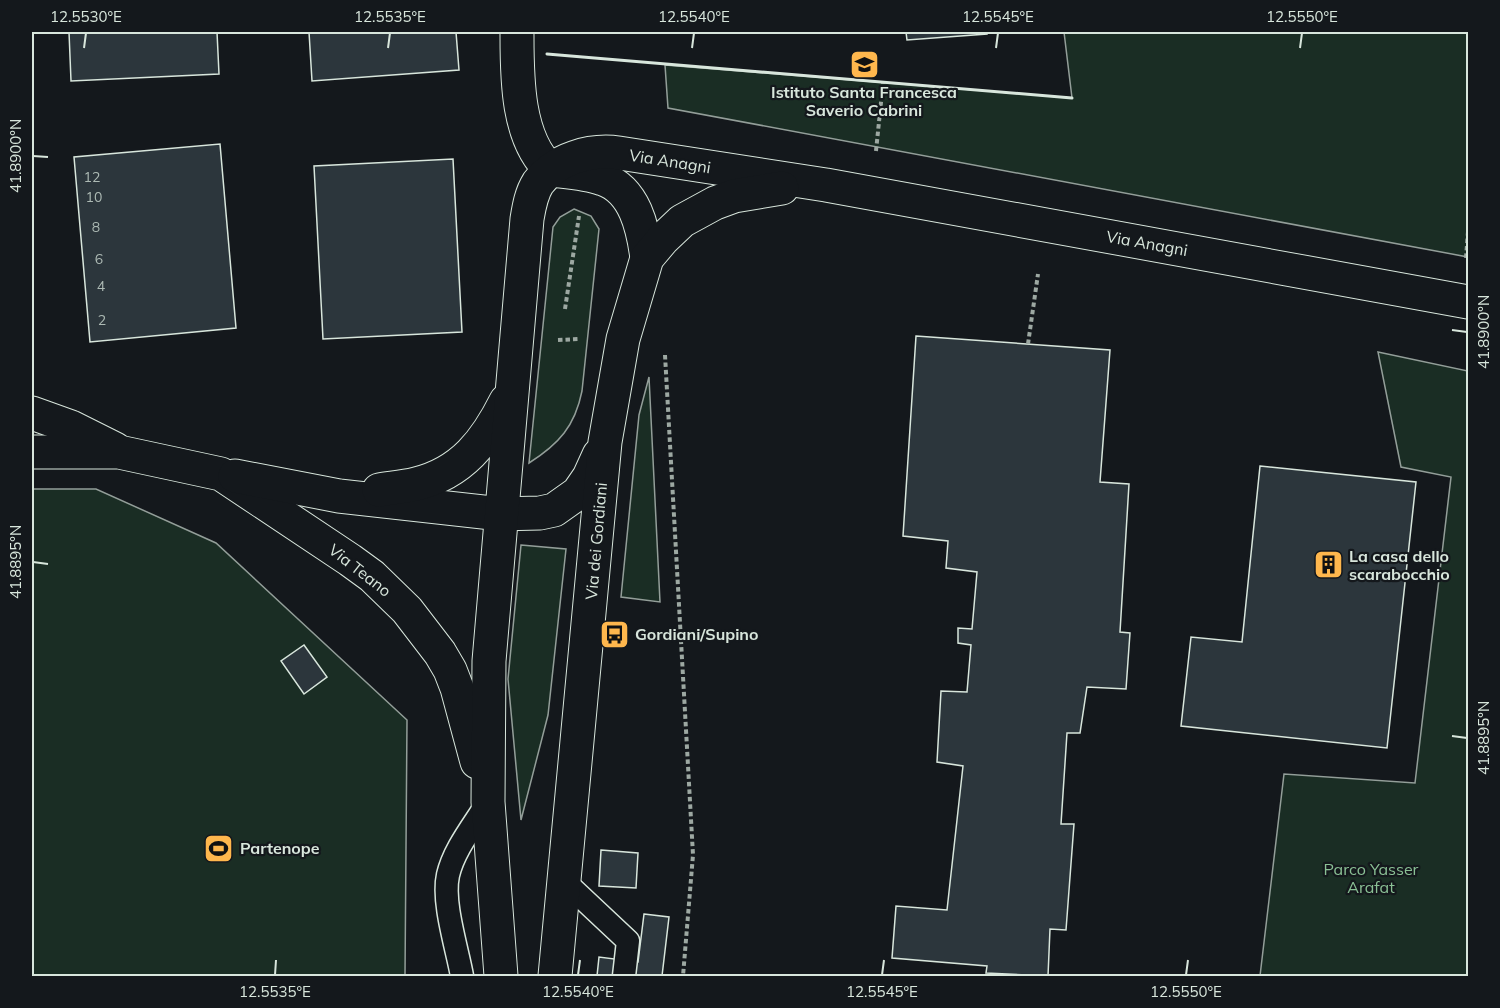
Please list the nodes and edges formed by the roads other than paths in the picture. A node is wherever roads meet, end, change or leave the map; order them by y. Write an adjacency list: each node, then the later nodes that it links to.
1 (517, 32): 2 (street)
2 (552, 170): 3 (street, Via Anagni); 4 (street, Via dei Gordiani); 6 (street)
3 (826, 185): 4 (street, Via Anagni); 5 (street, Via Anagni)
4 (647, 258): 8 (street, Via dei Gordiani)
5 (1468, 302)
6 (513, 386): 12 (street); 13 (street)
7 (32, 413): 10 (street, Via Teano)
8 (605, 442): 13 (street); 15 (street, Via dei Gordiani)
9 (32, 452): 10 (street, Via Teano)
10 (119, 452): 11 (street, Via Teano)
11 (221, 474): 12 (street); 14 (street, Via Teano)
12 (339, 496): 13 (street)
13 (501, 514): 14 (street)
14 (488, 802): 16 (lane); 17 (street)
15 (563, 880): 18 (street, Via dei Gordiani); 19 (lane)
16 (462, 976)
17 (501, 976)
18 (555, 976)
19 (624, 976)

